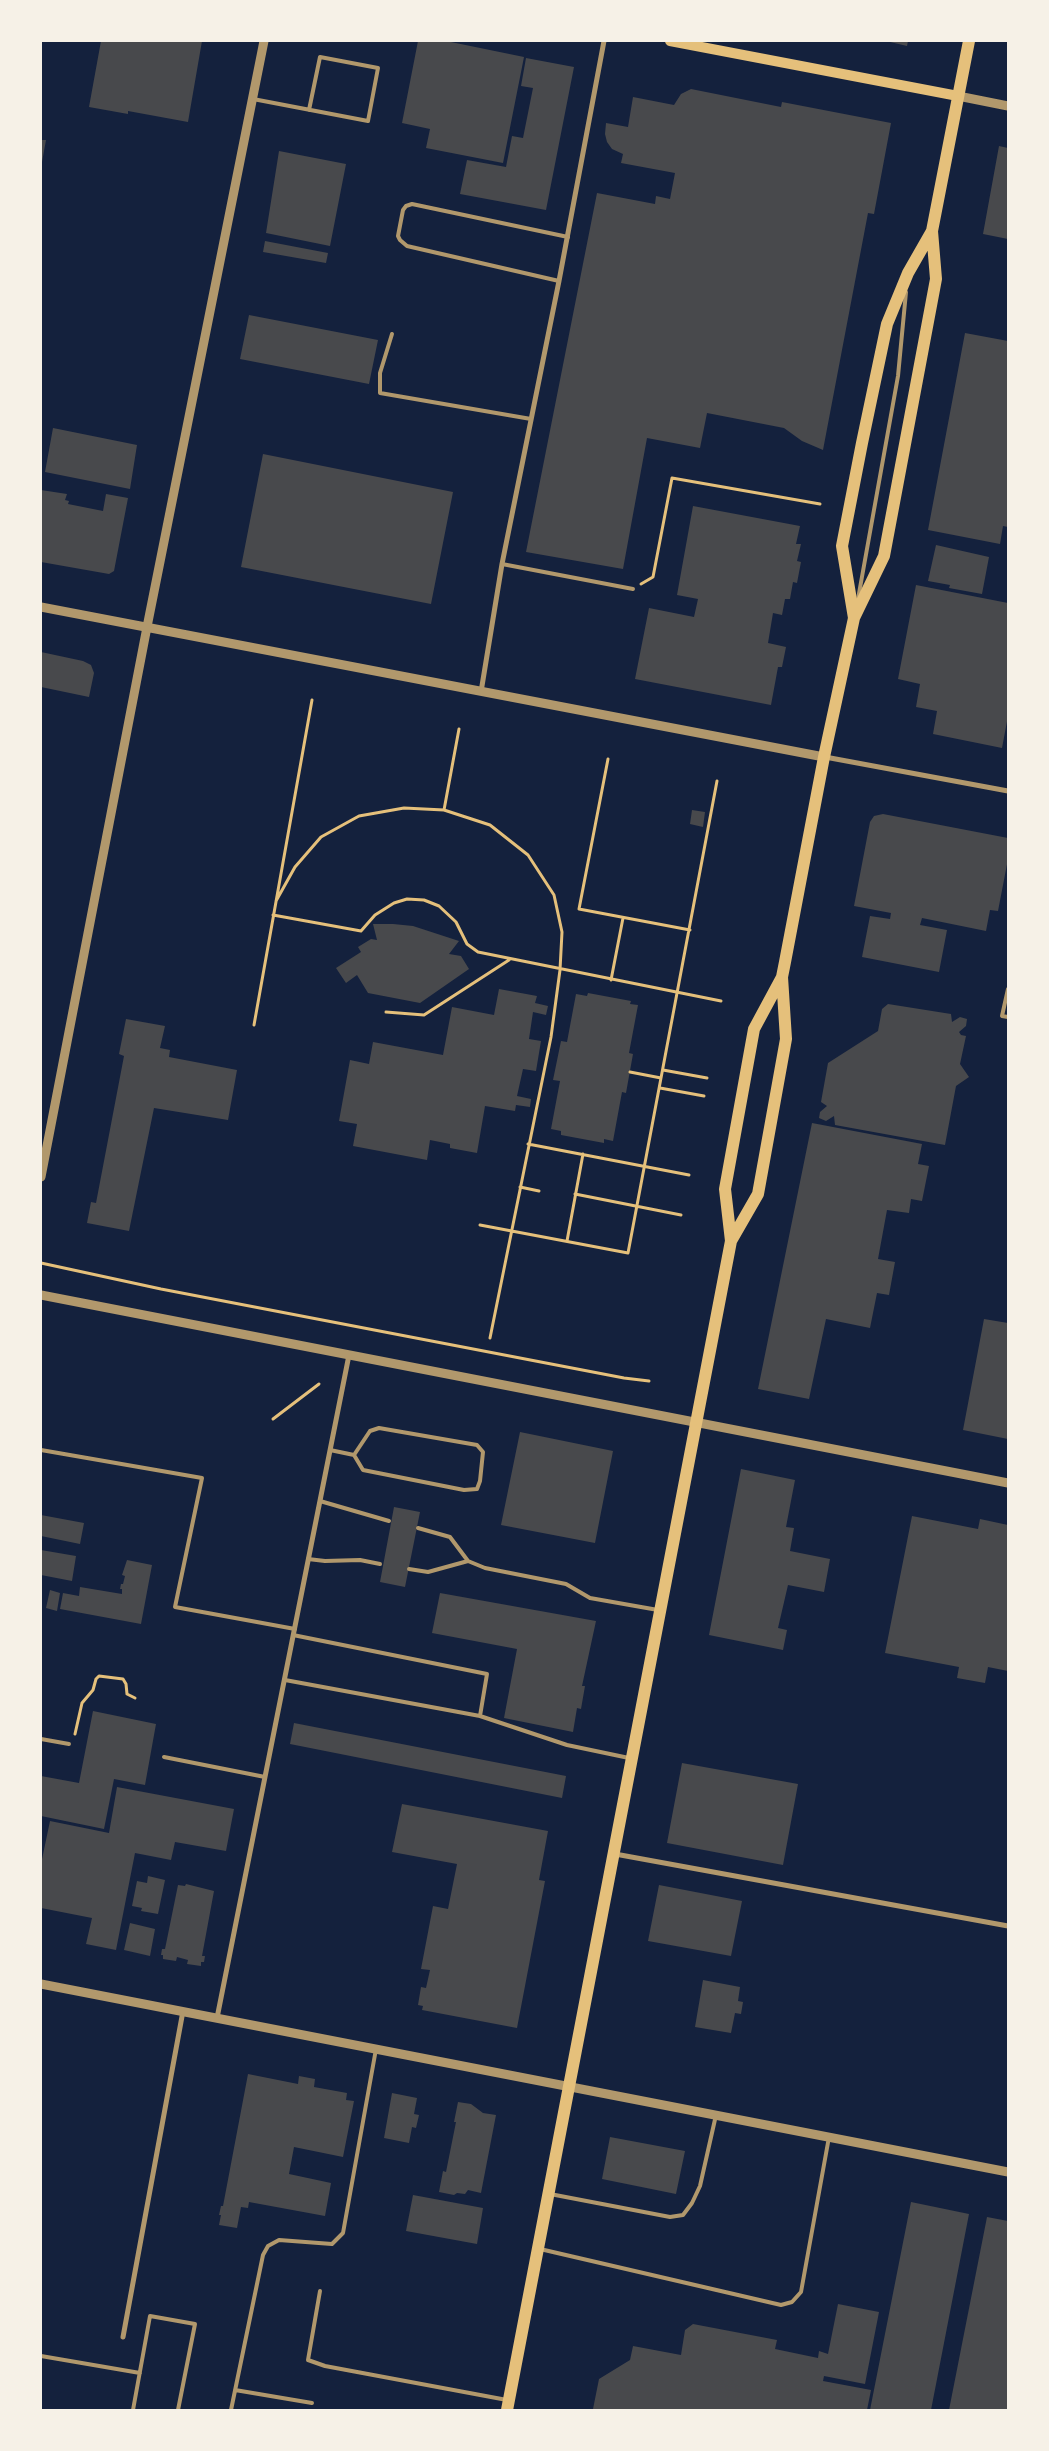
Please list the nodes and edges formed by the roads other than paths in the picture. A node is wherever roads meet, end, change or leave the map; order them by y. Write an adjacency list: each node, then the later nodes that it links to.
1 (264, 41): 6 (street)
2 (604, 41): 10 (street)
3 (670, 41): 5 (main road)
4 (969, 41): 5 (main road)
5 (958, 96): 7 (street); 9 (main road)
6 (252, 99): 8 (lane); 19 (street)
7 (1008, 106)
8 (309, 110): 8 (lane)
9 (932, 231): 11 (main road); 18 (main road)
10 (568, 237): 12 (street); 12 (lane)
11 (908, 273): 18 (lane); 18 (main road)
12 (560, 281): 14 (street)
13 (392, 334): 14 (lane)
14 (531, 419): 15 (street)
15 (502, 564): 16 (lane); 20 (street)
16 (633, 589)
17 (41, 607): 19 (street)
18 (854, 618): 21 (main road)
19 (147, 627): 20 (street); 26 (street)
20 (481, 692): 21 (street)
21 (824, 757): 22 (street); 23 (main road)
22 (1007, 789)
23 (782, 977): 27 (main road); 27 (main road)
24 (1008, 989): 25 (lane)
25 (1008, 1017)
26 (41, 1177)
27 (731, 1241): 30 (main road)
28 (41, 1295): 29 (street)
29 (349, 1355): 30 (street); 32 (street)
30 (696, 1423): 34 (street); 42 (main road)
31 (41, 1450): 43 (lane)
32 (330, 1450): 33 (lane); 35 (street)
33 (354, 1455): 33 (lane)
34 (1008, 1483)
35 (320, 1501): 36 (lane); 38 (street)
36 (388, 1521)
37 (418, 1528): 39 (lane)
38 (308, 1559): 40 (lane); 43 (street)
39 (468, 1561): 41 (lane); 42 (lane)
40 (380, 1564)
41 (409, 1569)
42 (660, 1610): 49 (main road)
43 (294, 1632): 44 (street); 45 (lane)
44 (284, 1680): 45 (lane); 50 (street)
45 (480, 1716): 49 (lane)
46 (41, 1739): 47 (lane)
47 (69, 1744)
48 (164, 1757): 50 (lane)
49 (632, 1758): 51 (main road)
50 (265, 1777): 55 (street)
51 (615, 1853): 52 (street); 57 (main road)
52 (1007, 1924)
53 (41, 1984): 54 (street)
54 (183, 2011): 55 (street); 64 (street)
55 (218, 2018): 56 (street)
56 (376, 2049): 57 (street); 67 (lane)
57 (571, 2086): 58 (street); 61 (main road)
58 (716, 2115): 59 (street); 61 (lane)
59 (829, 2137): 60 (street); 62 (lane)
60 (1008, 2172)
61 (550, 2194): 62 (main road)
62 (539, 2249): 69 (main road)
63 (320, 2291): 69 (lane)
64 (123, 2337)
65 (41, 2356): 66 (lane)
66 (140, 2373): 70 (lane); 71 (lane)
67 (235, 2390): 68 (lane); 72 (lane)
68 (312, 2403)
69 (508, 2405)
70 (133, 2410)
71 (178, 2410)
72 (231, 2410)

